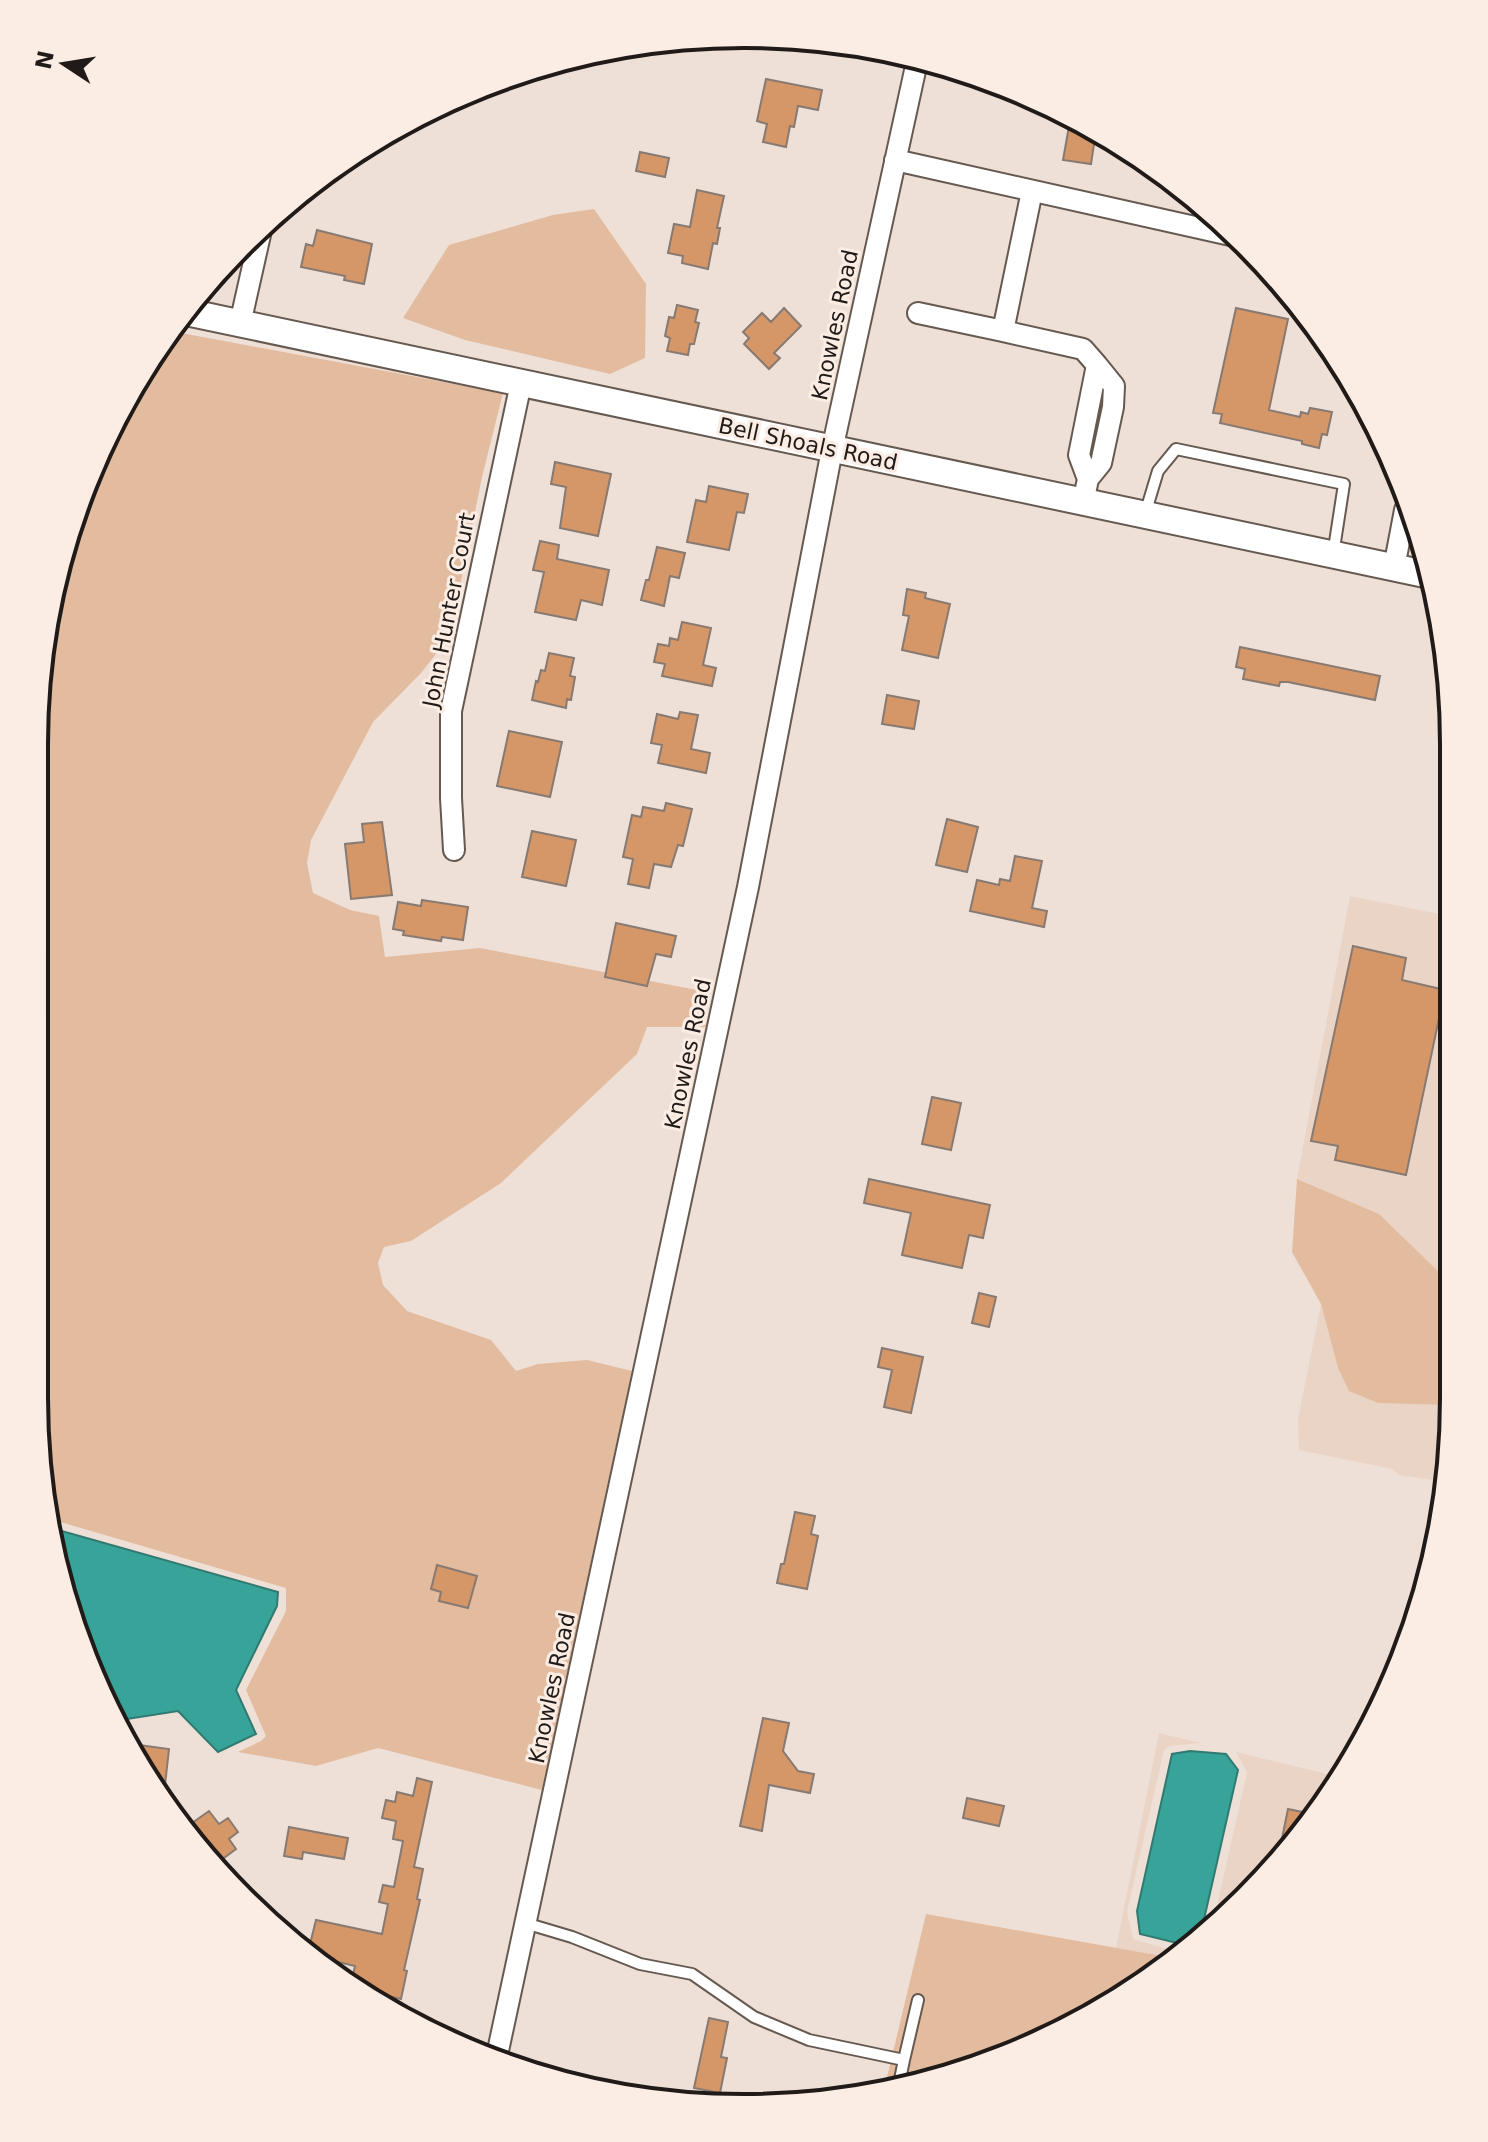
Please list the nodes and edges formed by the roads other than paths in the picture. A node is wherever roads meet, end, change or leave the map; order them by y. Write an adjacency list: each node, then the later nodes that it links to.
1 (915, 70): 2 (street, Knowles Road)
2 (895, 160): 3 (street); 14 (street, Knowles Road)
3 (1032, 191): 4 (street); 9 (street)
4 (1214, 231)
5 (257, 247): 8 (street)
6 (918, 313): 9 (street)
7 (197, 314): 8 (main road, Bell Shoals Road)
8 (240, 324): 11 (main road, Bell Shoals Road)
9 (1003, 331): 10 (street)
10 (1097, 365): 12 (street); 13 (street)
11 (521, 383): 14 (main road, Bell Shoals Road); 21 (street, John Hunter Court)
12 (1088, 410): 13 (street); 15 (street)
13 (1112, 416): 15 (street)
14 (832, 450): 15 (main road, Bell Shoals Road); 22 (street, Knowles Road)
15 (1085, 491): 16 (main road, Bell Shoals Road)
16 (1145, 516): 18 (main road, Bell Shoals Road); 18 (lane)
17 (1403, 520): 19 (street)
18 (1333, 556): 19 (main road, Bell Shoals Road)
19 (1394, 568): 20 (main road, Bell Shoals Road)
20 (1418, 573)
21 (454, 850)
22 (525, 1923): 24 (street, Knowles Road); 25 (lane)
23 (918, 2000): 25 (lane)
24 (498, 2049)
25 (904, 2060): 26 (lane)
26 (901, 2076)

